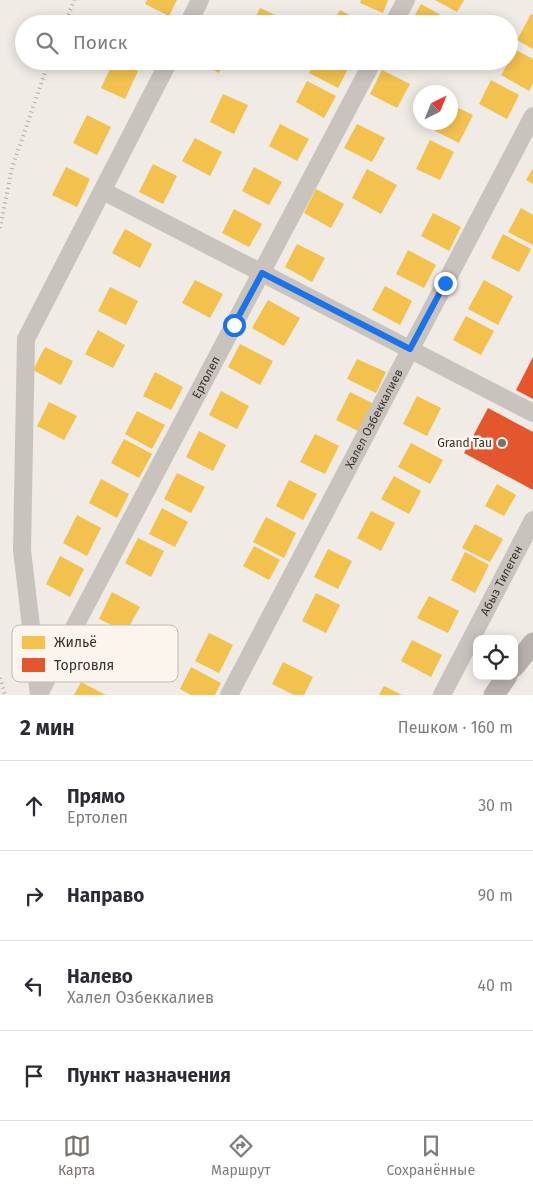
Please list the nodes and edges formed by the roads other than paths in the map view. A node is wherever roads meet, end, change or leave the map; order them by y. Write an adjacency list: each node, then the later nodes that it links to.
1 (200, 0): 3 (street)
2 (406, 0): 4 (street)
3 (192, 15)
4 (398, 15)
5 (164, 70): 8 (street)
6 (369, 70): 9 (street, Ертолеп)
7 (533, 116): 10 (street, Халел Озбеккалиев)
8 (103, 191): 9 (street); 13 (street)
9 (262, 273): 10 (street); 14 (street, Ертолеп)
10 (410, 349): 11 (street); 20 (street, Халел Озбеккалиев)
11 (533, 412)
12 (533, 520): 21 (street, Абыз Тилеген)
13 (31, 625)
14 (76, 625)
15 (533, 642): 16 (main road)
16 (518, 662)
17 (504, 680): 22 (main road)
18 (45, 682): 19 (street, Ертолеп)
19 (39, 694)
20 (229, 695)
21 (442, 695)
22 (494, 695)

